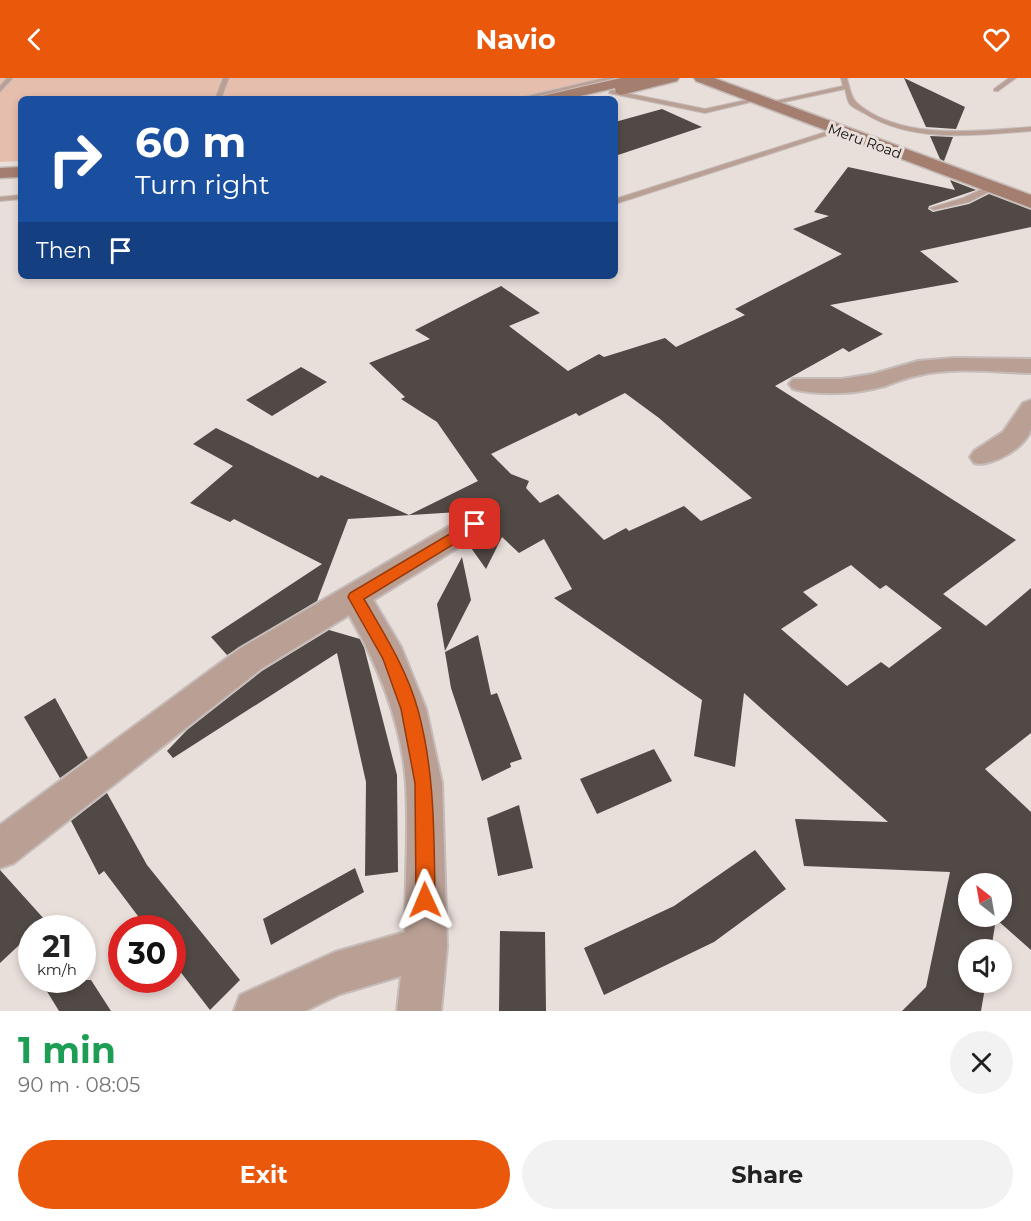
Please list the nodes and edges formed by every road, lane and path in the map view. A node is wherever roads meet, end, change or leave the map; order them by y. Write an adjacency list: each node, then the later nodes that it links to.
1 (10, 78): 10 (lane)
2 (226, 78): 12 (lane)
3 (641, 78): 14 (street)
4 (672, 78): 8 (street)
5 (701, 78): 16 (street, Meru Road)
6 (844, 78): 9 (lane)
7 (1013, 78): 11 (lane)
8 (612, 85): 13 (lane); 15 (street); 16 (lane)
9 (847, 87): 16 (lane); 17 (lane)
10 (0, 90)
11 (996, 90)
12 (219, 96)
13 (538, 96)
14 (560, 96)
15 (589, 96)
16 (760, 102): 18 (street, Meru Road)
17 (1031, 129)
18 (835, 131): 23 (street, Meru Road); 26 (lane)
19 (18, 161): 20 (street)
20 (0, 162)
21 (18, 172): 22 (street)
22 (0, 173)
23 (992, 188): 27 (street, Meru Road); 28 (lane)
24 (18, 197): 25 (lane)
25 (0, 200)
26 (618, 201)
27 (1031, 202)
28 (934, 208)
29 (1031, 366): 30 (street)
30 (801, 384)
31 (1031, 408): 32 (street)
32 (982, 457)
33 (475, 524): 34 (street)
34 (355, 597): 35 (street); 36 (street)
35 (0, 849)
36 (426, 947): 37 (street); 38 (street)
37 (256, 1011)
38 (419, 1011)

